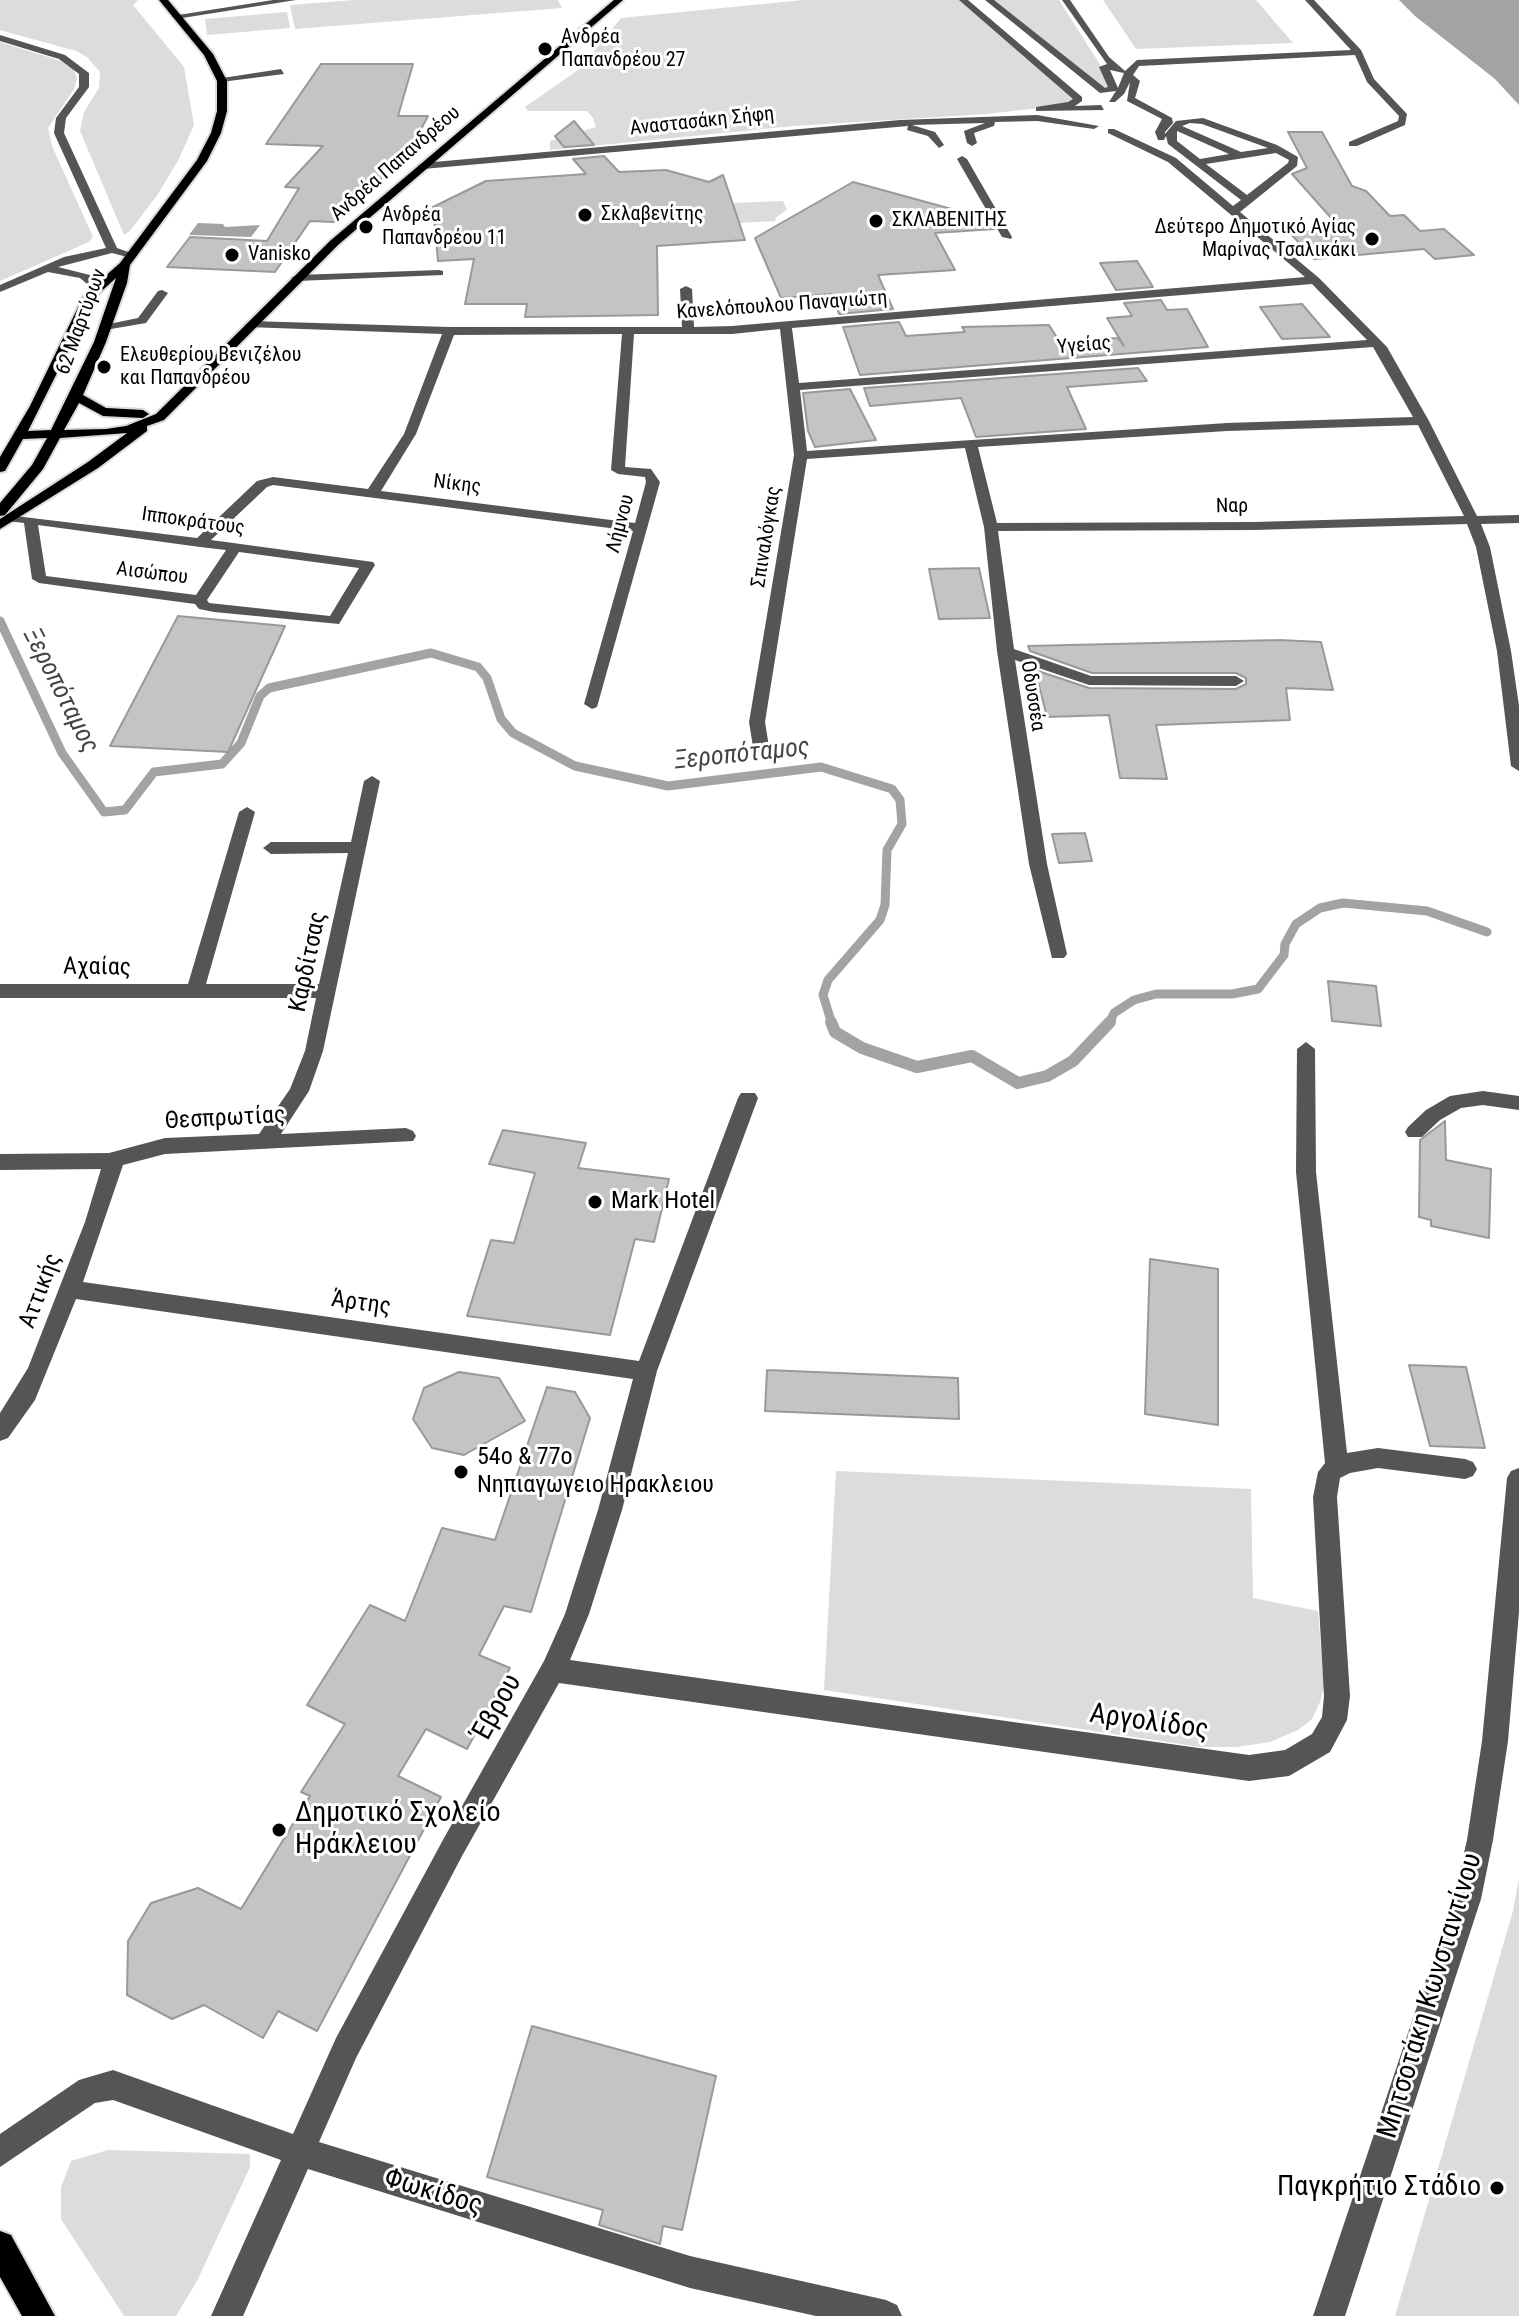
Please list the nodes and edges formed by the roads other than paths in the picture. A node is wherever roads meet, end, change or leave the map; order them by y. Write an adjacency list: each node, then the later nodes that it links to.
1 (163, 0): 11 (main road)
2 (207, 0): 3 (street)
3 (243, 0)
4 (292, 0): 11 (street)
5 (619, 0): 41 (main road, Ανδρέα Παπανδρέου)
6 (963, 0): 18 (street)
7 (978, 0): 19 (street)
8 (989, 0): 19 (street)
9 (1066, 0): 14 (street)
10 (1309, 0): 13 (street)
11 (176, 16): 17 (main road)
12 (0, 38): 45 (street)
13 (1358, 52): 16 (street); 34 (street)
14 (1112, 67): 16 (street); 19 (street)
15 (281, 72): 17 (street)
16 (1128, 74): 20 (street); 31 (street)
17 (221, 79): 46 (main road)
18 (1066, 85): 19 (street); 23 (street)
19 (1086, 85): 20 (street); 21 (street)
20 (1112, 100): 22 (street)
21 (1094, 109): 22 (street); 23 (street); 26 (street)
22 (1137, 109): 31 (street)
23 (1020, 118): 24 (street, Αναστασάκη Σήφη); 26 (street); 32 (street); 33 (street)
24 (966, 120): 25 (street, Αναστασάκη Σήφη); 38 (street)
25 (910, 123): 38 (street); 41 (street, Αναστασάκη Σήφη)
26 (1094, 126): 28 (street)
27 (1176, 127): 36 (street); 37 (street); 40 (street)
28 (1111, 131): 29 (street); 33 (street)
29 (1138, 131)
30 (764, 138): 35 (street)
31 (1156, 140): 33 (street); 39 (street)
32 (972, 143)
33 (1140, 143): 39 (street)
34 (1353, 144)
35 (939, 145)
36 (1279, 150): 37 (street); 42 (street)
37 (1241, 156): 40 (street)
38 (963, 159): 44 (street)
39 (1172, 160): 43 (street)
40 (1198, 162): 42 (street)
41 (423, 166): 49 (main road, Ανδρέα Παπανδρέου)
42 (1247, 200): 43 (street)
43 (1234, 211): 50 (street)
44 (1007, 237)
45 (112, 250): 46 (street); 47 (street)
46 (127, 260): 47 (street); 51 (main road, 62 Μαρτύρων); 56 (main road, 62 Μαρτύρων)
47 (45, 269): 51 (street); 52 (street)
48 (439, 273): 49 (street)
49 (297, 278): 55 (main road, Ανδρέα Παπανδρέου)
50 (1315, 280): 57 (street, Κανελόπουλου Παναγιώτη); 61 (street)
51 (97, 287): 65 (main road, 62 Μαρτύρων)
52 (0, 289)
53 (686, 289): 59 (street)
54 (162, 293): 56 (street)
55 (251, 325): 58 (street, Κανελόπουλου Παναγιώτη); 64 (main road, Ανδρέα Παπανδρέου)
56 (105, 326): 63 (main road, 62 Μαρτύρων)
57 (786, 328): 59 (street, Κανελόπουλου Παναγιώτη); 62 (street, Σπιναλόγκας)
58 (449, 331): 60 (street, Κανελόπουλου Παναγιώτη); 73 (street)
59 (688, 331): 60 (street, Κανελόπουλου Παναγιώτη)
60 (628, 332): 79 (street, Λήμνου)
61 (1377, 343): 62 (street, Υγείας); 67 (street)
62 (794, 387): 71 (street, Σπιναλόγκας)
63 (76, 396): 64 (main road); 66 (main road, 62 Μαρτύρων)
64 (145, 419): 66 (main road, Ανδρέα Παπανδρέου); 68 (main road, Ανδρέα Παπανδρέου); 74 (main road)
65 (28, 421): 66 (main road, Ανδρέα Παπανδρέου); 69 (main road, 62 Μαρτύρων)
66 (63, 421): 68 (main road, 62 Μαρτύρων)
67 (1423, 421): 70 (street); 77 (street)
68 (56, 434): 69 (main road, Ανδρέα Παπανδρέου); 74 (main road, 62 Μαρτύρων)
69 (20, 435): 72 (main road, 62 Μαρτύρων)
70 (970, 443): 71 (street); 78 (street, Οδυσσέα)
71 (801, 455): 88 (street, Σπιναλόγκας)
72 (0, 468)
73 (372, 494): 79 (street, Νίκης); 80 (street, Νίκης)
74 (4, 518): 76 (street, Ιπποκράτους)
75 (1519, 519): 77 (street)
76 (30, 520): 80 (street, Ιπποκράτους); 82 (street, Αισώπου)
77 (1474, 520): 78 (street, Ναρ); 87 (street)
78 (991, 527): 84 (street, Οδυσσέα)
79 (641, 528): 86 (street, Λήμνου)
80 (200, 543): 81 (street, Ιπποκράτους)
81 (235, 547): 82 (street); 83 (street, Ιπποκράτους)
82 (200, 600): 83 (street, Αισώπου)
83 (317, 619)
84 (1004, 651): 85 (street); 94 (street, Οδυσσέα)
85 (1236, 681)
86 (592, 704)
87 (1516, 720): 89 (street)
88 (762, 753)
89 (1519, 766)
90 (372, 781): 92 (street, Καρδίτσας)
91 (247, 812): 97 (street)
92 (358, 847): 93 (street); 96 (street, Καρδίτσας)
93 (271, 848)
94 (1058, 954)
95 (0, 991): 97 (street, Αχαίας)
96 (328, 991): 97 (street, Αχαίας); 103 (street, Καρδίτσας)
97 (195, 992)
98 (1306, 1049): 109 (street)
99 (748, 1098): 107 (street, Έβρου)
100 (1519, 1103): 101 (street)
101 (1415, 1132)
102 (406, 1136): 103 (street, Θεσπρωτίας)
103 (265, 1142): 104 (street, Θεσπρωτίας)
104 (114, 1161): 105 (street, Θεσπρωτίας); 106 (street, Αττικής)
105 (0, 1162)
106 (69, 1289): 107 (street, Άρτης); 108 (street, Αττικής)
107 (646, 1371): 112 (street, Έβρου)
108 (0, 1431)
109 (1337, 1466): 110 (street); 112 (street, Αργολίδος)
110 (1465, 1469)
111 (1519, 1478): 119 (street, Μητσοτάκη Κωνσταντίνου)
112 (553, 1670): 113 (street, Έβρου)
113 (299, 2151): 114 (street, Φωκίδος); 117 (street, Έβρου); 118 (street, Φωκίδος)
114 (0, 2152)
115 (0, 2246): 116 (main road)
116 (39, 2316)
117 (227, 2316)
118 (886, 2316)
119 (1329, 2316)

